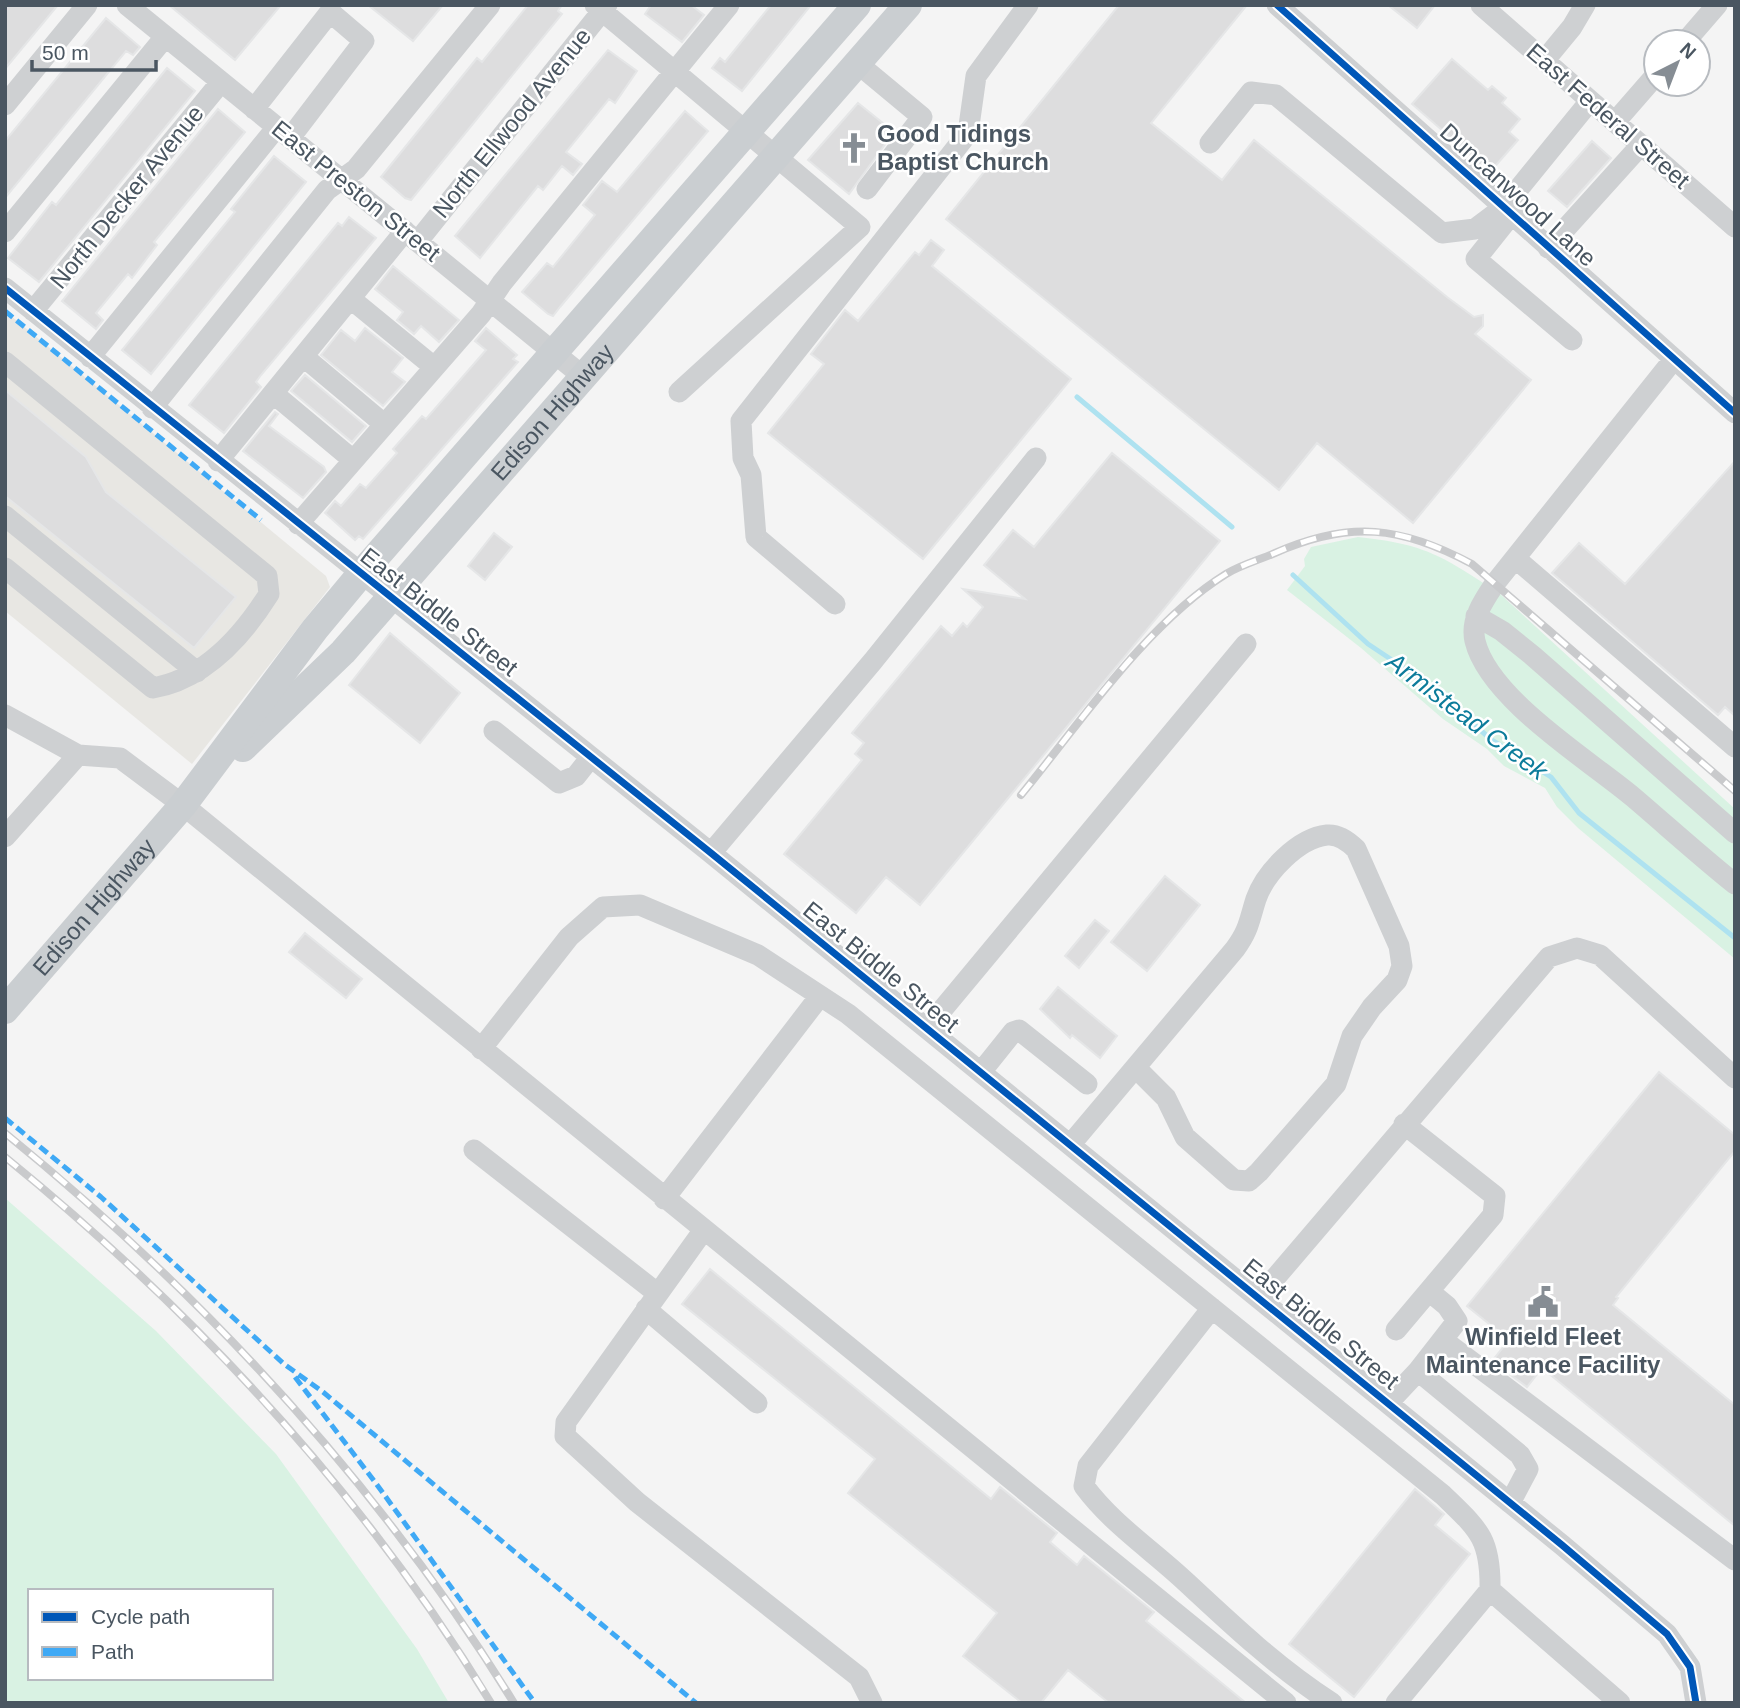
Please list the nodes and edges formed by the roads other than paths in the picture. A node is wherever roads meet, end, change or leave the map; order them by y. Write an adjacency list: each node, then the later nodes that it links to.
1 (87, 5): 21 (street)
2 (127, 5): 14 (street, East Preston Street)
3 (490, 5): 29 (street)
4 (729, 5): 17 (street)
5 (857, 5): 24 (main road, Edison Highway)
6 (908, 5): 16 (main road, Edison Highway)
7 (1028, 5): 62 (street)
8 (1481, 5): 15 (street, East Federal Street)
9 (1585, 5): 15 (street)
10 (1717, 5): 13 (street)
11 (602, 7): 17 (street); 34 (street, North Ellwood Avenue)
12 (1286, 8): 31 (street, Duncanwood Lane)
13 (1697, 28)
14 (165, 37): 18 (street, East Preston Street); 33 (street)
15 (1544, 61): 20 (street, East Federal Street)
16 (857, 63): 28 (main road, Edison Highway); 30 (street)
17 (675, 71): 24 (street); 38 (street)
18 (221, 82): 22 (street, East Preston Street); 39 (street, North Decker Avenue)
19 (1642, 91): 23 (street)
20 (1590, 101): 23 (street, East Federal Street); 31 (street)
21 (5, 105)
22 (254, 109): 25 (street, East Preston Street); 25 (street)
23 (1615, 121): 27 (street, East Federal Street)
24 (748, 130): 28 (street); 41 (main road, Edison Highway)
25 (284, 133): 29 (street, East Preston Street); 42 (street)
26 (1210, 143): 31 (street)
27 (1641, 145): 32 (street, East Federal Street); 35 (street)
28 (778, 156): 47 (main road, Edison Highway); 48 (street)
29 (341, 179): 34 (street, East Preston Street); 50 (street)
30 (867, 189)
31 (1507, 211): 35 (street, Duncanwood Lane); 40 (street)
32 (1735, 227)
33 (5, 232)
34 (412, 236): 37 (street, North Ellwood Avenue); 38 (street, East Preston Street)
35 (1548, 248): 44 (street, Duncanwood Lane)
36 (5, 288): 39 (street, East Biddle Street)
37 (351, 299): 43 (street, North Ellwood Avenue); 46 (street)
38 (490, 300): 41 (street, East Preston Street); 46 (street)
39 (33, 311): 42 (street, East Biddle Street)
40 (1572, 340)
41 (555, 352): 47 (street, East Preston Street); 60 (main road, Edison Highway)
42 (90, 357): 50 (street, East Biddle Street)
43 (304, 357): 49 (street, North Ellwood Avenue); 52 (street)
44 (1674, 359): 51 (street, Duncanwood Lane); 58 (street)
45 (5, 362): 65 (street)
46 (434, 367): 52 (street)
47 (585, 378): 61 (main road, Edison Highway)
48 (679, 392)
49 (274, 394): 54 (street); 55 (street, North Ellwood Avenue)
50 (152, 408): 55 (street, East Biddle Street)
51 (1735, 413)
52 (384, 424): 54 (street)
53 (1036, 458): 74 (street)
54 (353, 460): 57 (street)
55 (218, 461): 57 (street, East Biddle Street)
56 (5, 516): 65 (street)
57 (298, 524): 60 (street, East Biddle Street)
58 (1515, 558): 63 (street); 68 (street)
59 (5, 568): 65 (street)
60 (360, 575): 61 (street, East Biddle Street); 71 (main road, Edison Highway)
61 (391, 596): 70 (street, East Biddle Street); 71 (main road, Edison Highway)
62 (835, 604)
63 (1476, 616): 72 (street); 75 (street)
64 (1247, 644): 78 (street)
65 (197, 672)
66 (5, 715): 69 (street)
67 (494, 731): 70 (street)
68 (1735, 747)
69 (78, 755): 71 (street); 73 (street)
70 (591, 757): 74 (street, East Biddle Street)
71 (183, 805): 77 (main road, Edison Highway); 79 (street)
72 (1735, 833)
73 (5, 837)
74 (711, 853): 78 (street, East Biddle Street)
75 (1735, 884)
76 (820, 996): 79 (street); 87 (street); 92 (street)
77 (14, 1001)
78 (927, 1028): 81 (street, East Biddle Street)
79 (481, 1049): 87 (street)
80 (1136, 1068): 80 (street); 85 (street)
81 (981, 1072): 83 (street); 85 (street, East Biddle Street)
82 (1735, 1078): 84 (street)
83 (1087, 1084)
84 (1404, 1124): 89 (street); 90 (street)
85 (1070, 1144): 90 (street, East Biddle Street)
86 (474, 1150): 91 (street)
87 (664, 1199): 88 (street)
88 (703, 1231): 91 (street); 102 (street)
89 (1430, 1292): 93 (street); 94 (street)
90 (1258, 1298): 97 (street, East Biddle Street)
91 (651, 1301): 96 (street); 101 (street)
92 (1212, 1308): 100 (street); 103 (street)
93 (1396, 1330)
94 (1444, 1341): 95 (street); 99 (street)
95 (1418, 1371): 97 (street); 98 (street)
96 (757, 1403)
97 (1388, 1403): 98 (street, East Biddle Street)
98 (1510, 1503): 106 (street, East Biddle Street)
99 (1735, 1560)
100 (1490, 1590): 104 (street); 105 (street)
101 (872, 1703)
102 (1286, 1703)
103 (1332, 1703)
104 (1396, 1703)
105 (1620, 1703)
106 (1696, 1703)

